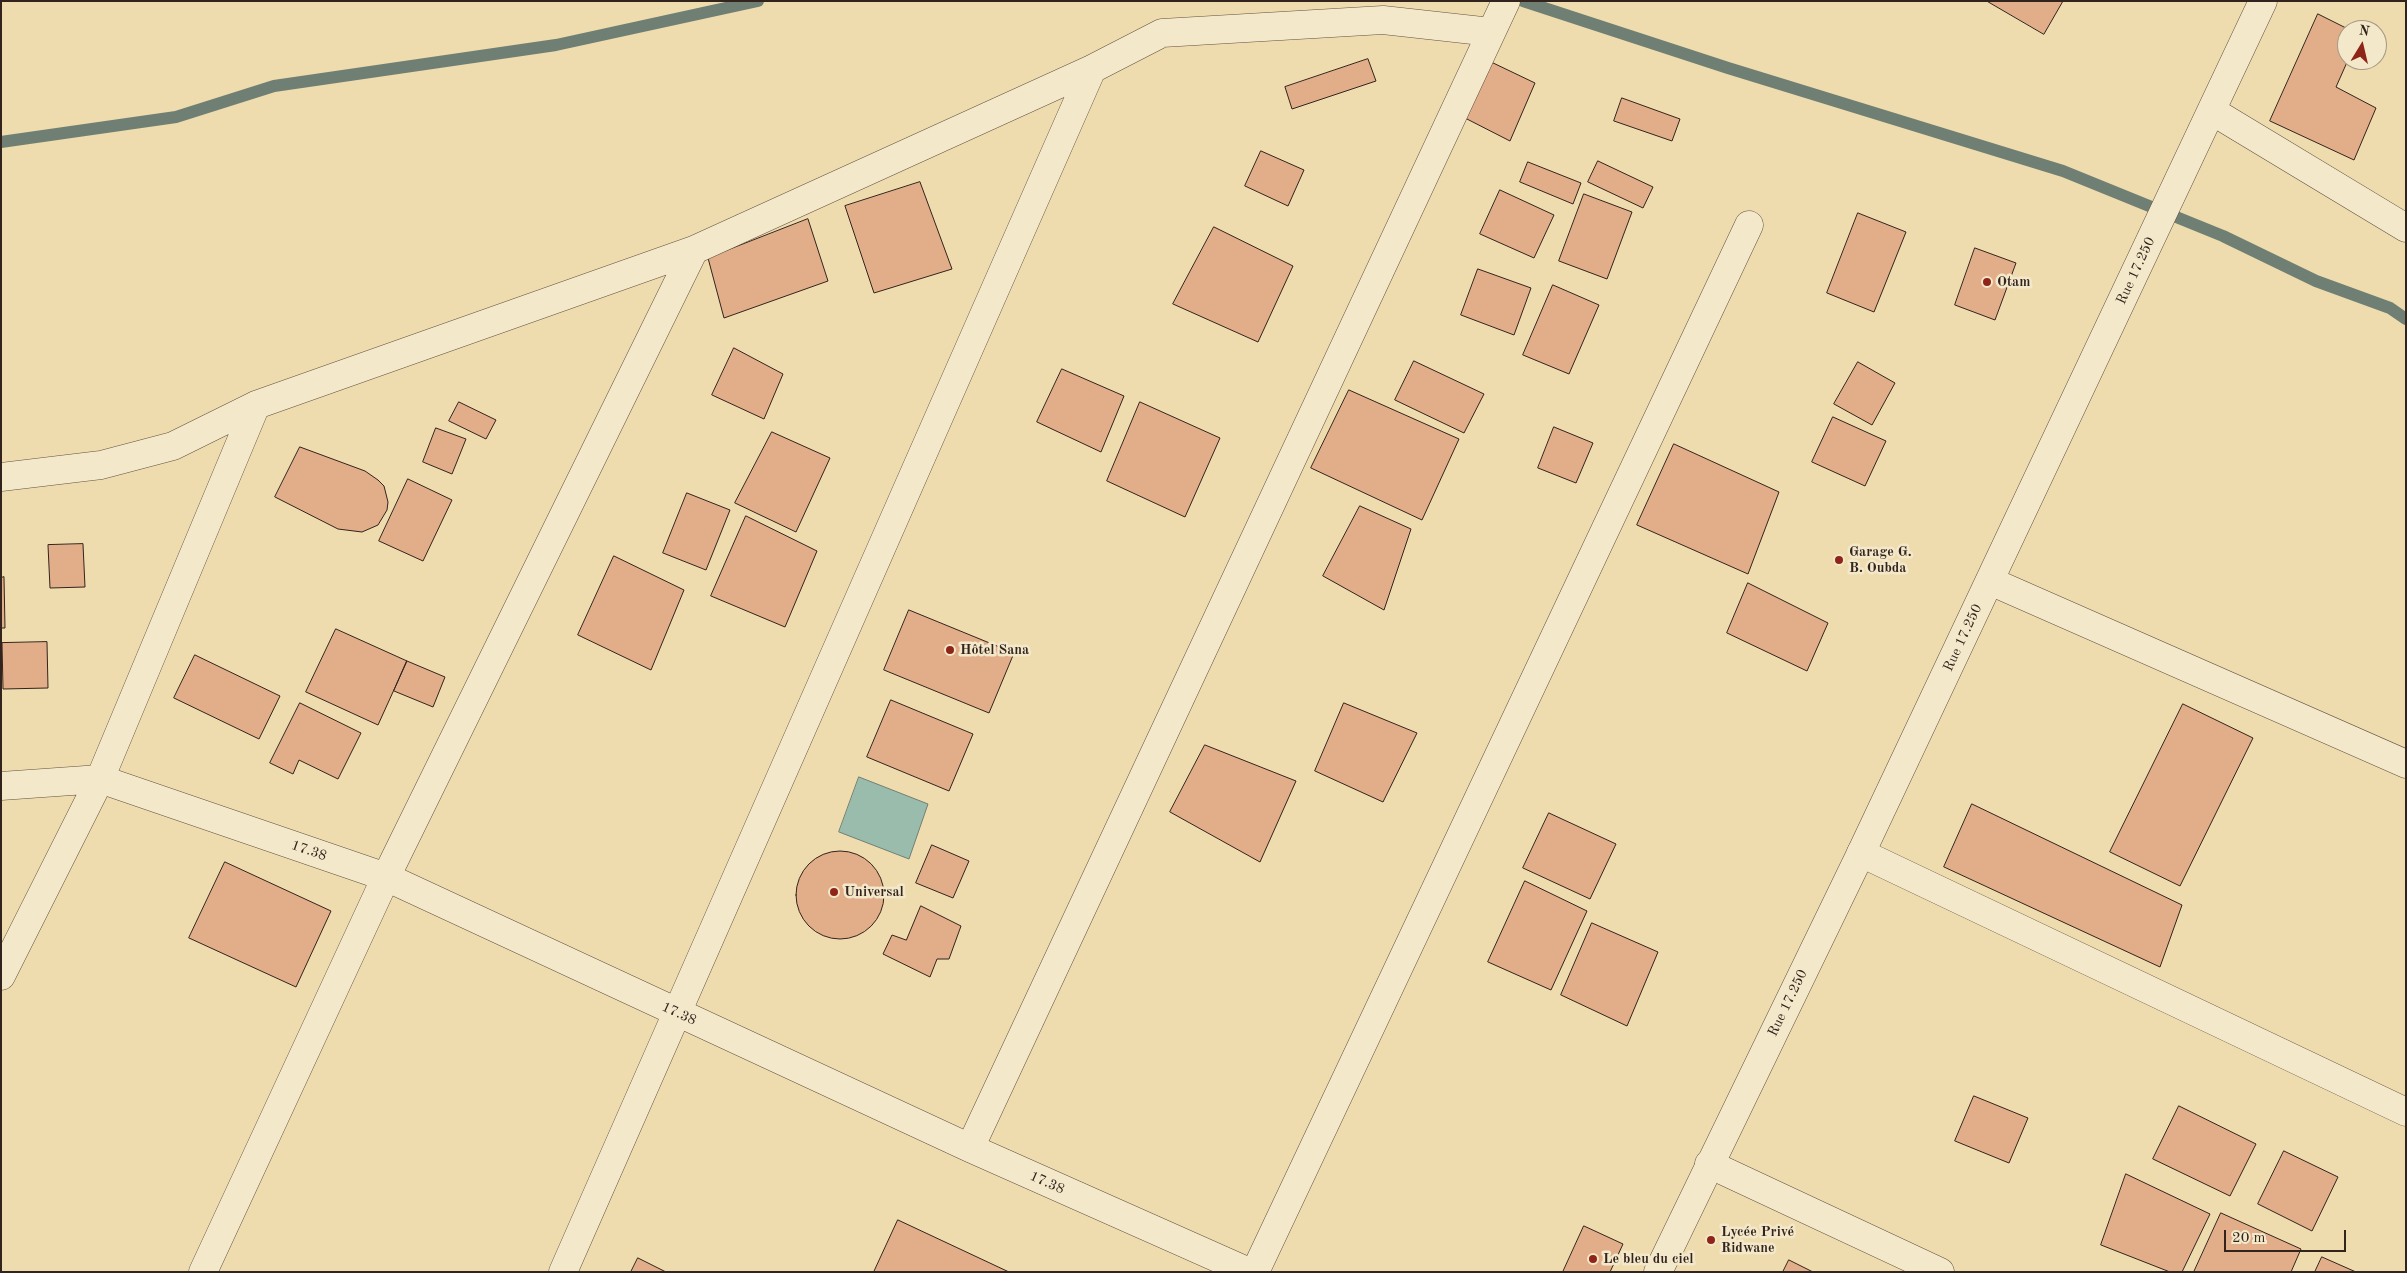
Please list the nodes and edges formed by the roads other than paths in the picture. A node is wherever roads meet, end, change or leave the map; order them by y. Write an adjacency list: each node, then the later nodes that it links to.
1 (1506, 1): 3 (street)
2 (2263, 1): 5 (street, Rue 17.250)
3 (1492, 30): 4 (street); 20 (street)
4 (1092, 69): 8 (street); 18 (street)
5 (2212, 111): 7 (street); 11 (street, Rue 17.250)
6 (1749, 225): 25 (street)
7 (2406, 228)
8 (694, 250): 9 (street); 16 (street)
9 (256, 405): 10 (street); 13 (street)
10 (1, 477)
11 (1990, 581): 12 (street); 15 (street, Rue 17.250)
12 (2406, 764)
13 (100, 779): 14 (street); 16 (street, 17.38); 17 (street)
14 (1, 786)
15 (1861, 853): 19 (street); 21 (street, Rue 17.250)
16 (386, 877): 18 (street, 17.38); 22 (street)
17 (1, 976)
18 (676, 1012): 20 (street, 17.38); 23 (street)
19 (2406, 1112)
20 (970, 1148): 24 (street, 17.38)
21 (1709, 1164): 26 (street, Rue 17.250); 27 (street)
22 (203, 1272)
23 (563, 1272)
24 (1249, 1272)
25 (1255, 1272)
26 (1658, 1272)
27 (1940, 1272)

